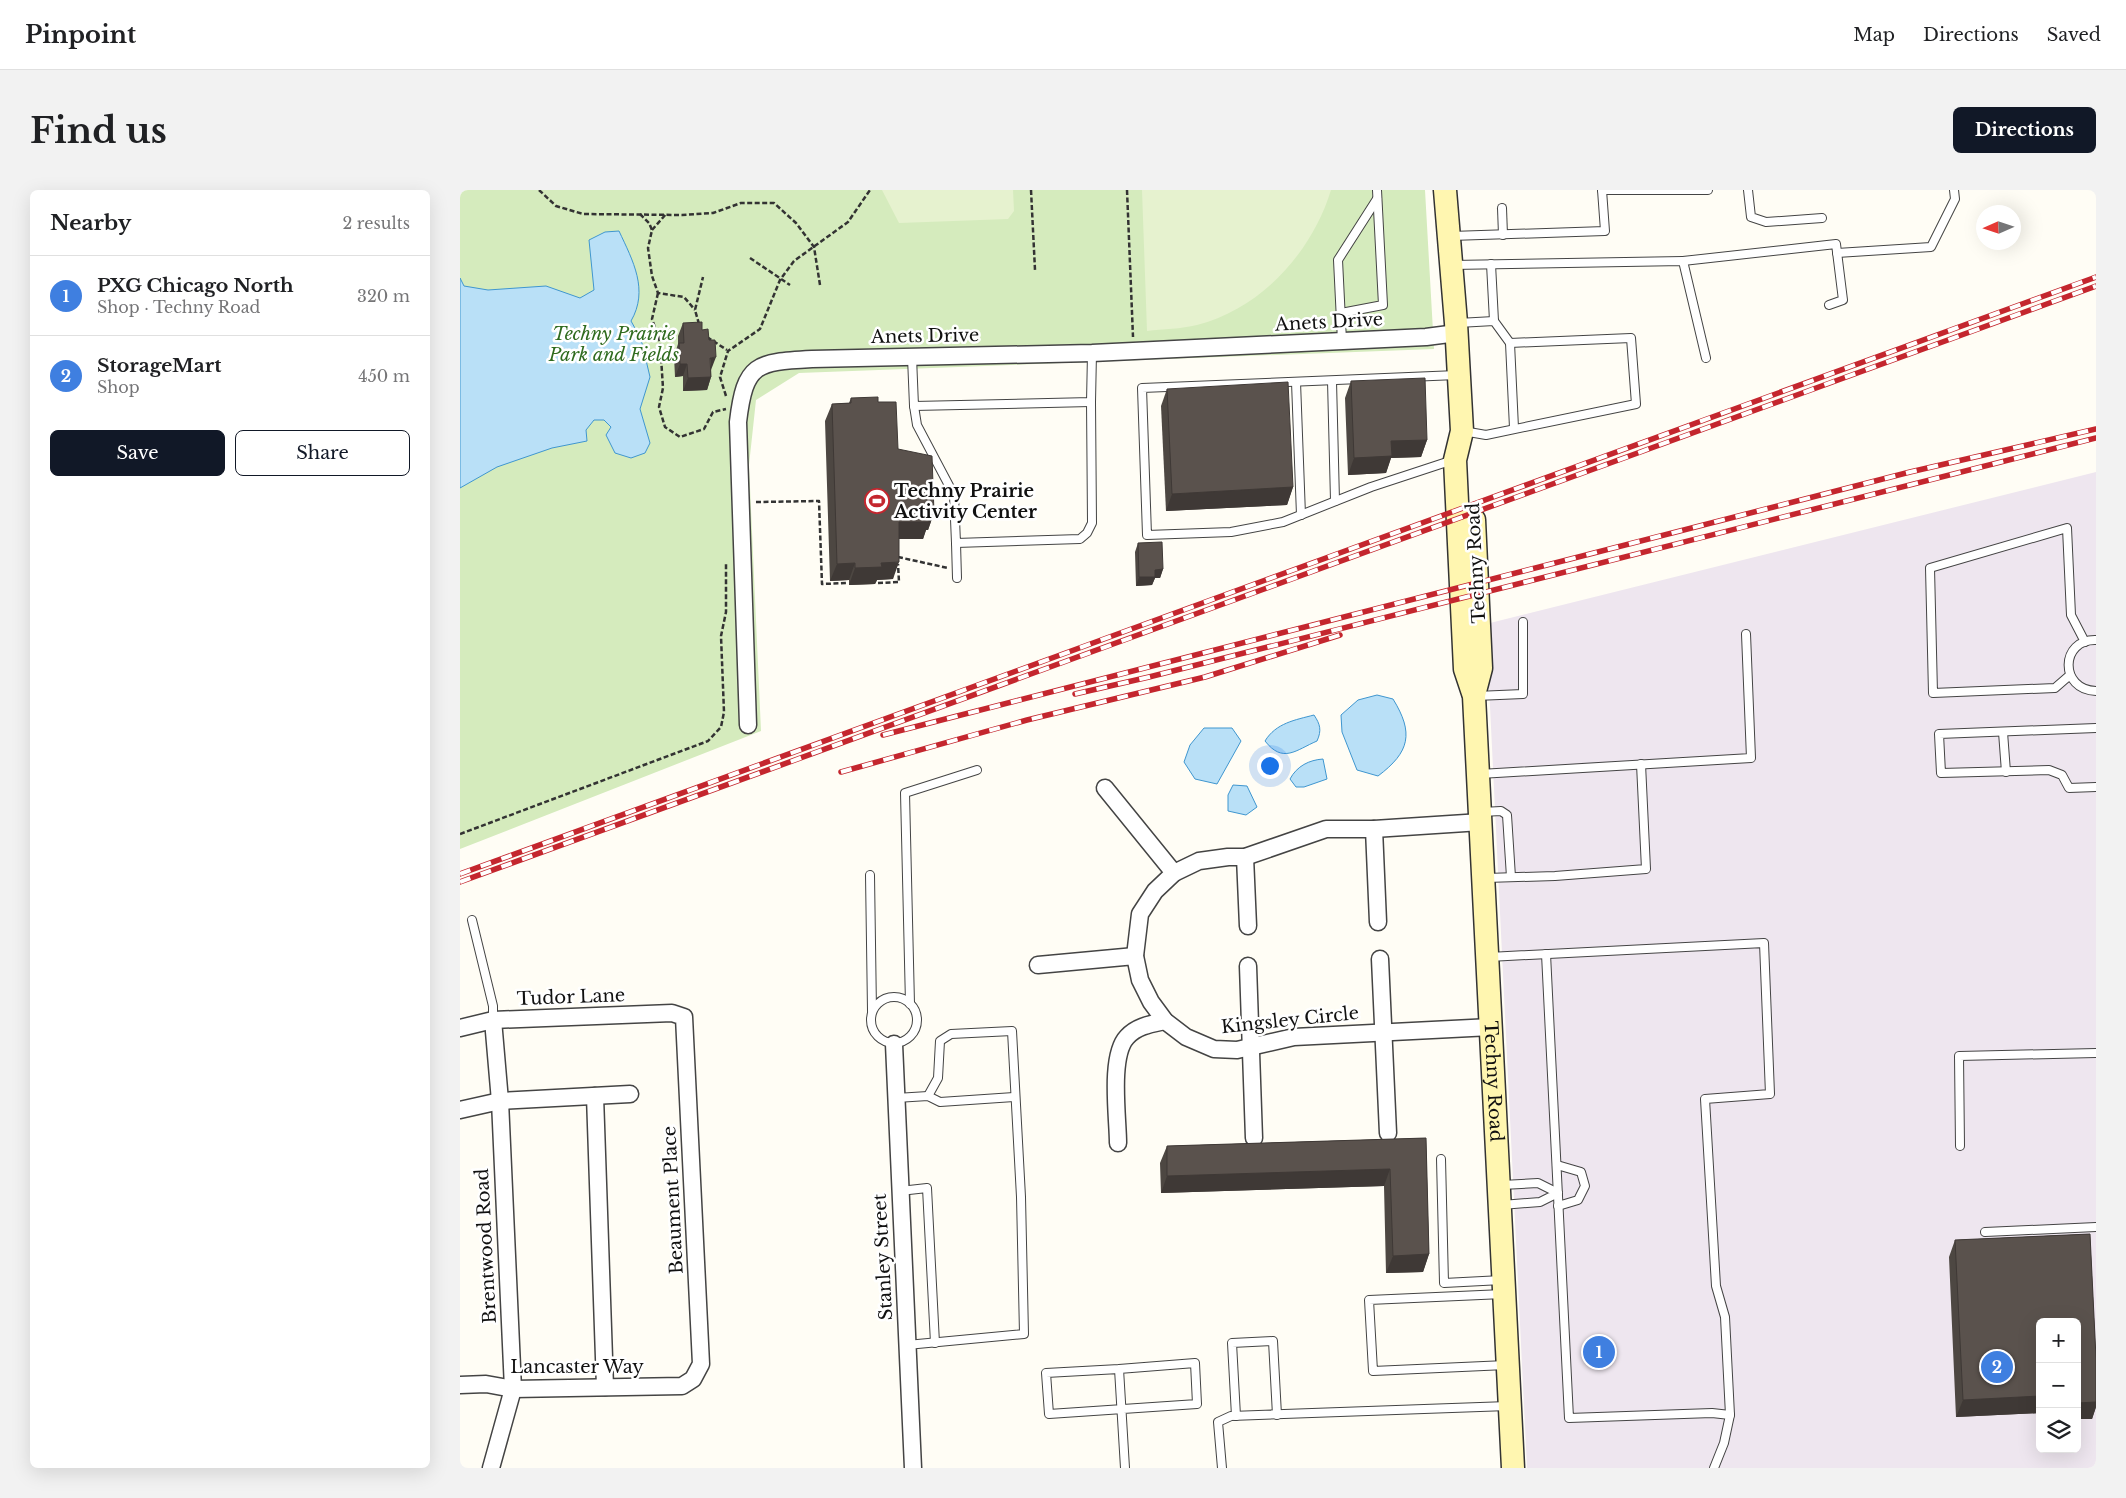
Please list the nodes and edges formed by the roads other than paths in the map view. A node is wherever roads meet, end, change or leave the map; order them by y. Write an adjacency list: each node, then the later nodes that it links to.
1 (1377, 190): 7 (lane)
2 (1445, 190): 11 (main road, Techny Road)
3 (1602, 190): 4 (lane); 10 (lane)
4 (1708, 190)
5 (1748, 190): 9 (lane)
6 (1954, 190): 12 (lane)
7 (1377, 199): 17 (lane); 17 (lane)
8 (1502, 208): 10 (lane)
9 (1822, 218)
10 (1503, 235): 11 (lane)
11 (1449, 236): 15 (main road, Techny Road)
12 (1837, 254): 13 (lane); 16 (lane)
13 (1683, 261): 14 (lane); 24 (lane)
14 (1491, 264): 15 (lane); 18 (lane)
15 (1450, 265): 19 (main road, Techny Road)
16 (1829, 305)
17 (1341, 313): 20 (lane)
18 (1494, 321): 19 (lane); 21 (lane)
19 (1456, 328): 20 (street, Anets Drive); 25 (main road, Techny Road)
20 (1342, 341): 22 (street, Anets Drive)
21 (1510, 343): 30 (lane); 30 (lane)
22 (1092, 353): 23 (street, Anets Drive); 28 (lane)
23 (912, 357): 29 (lane); 44 (street, Anets Drive)
24 (1706, 358)
25 (1459, 375): 26 (lane); 31 (main road, Techny Road)
26 (1332, 381): 27 (lane); 33 (lane)
27 (1296, 382): 34 (lane); 34 (lane)
28 (1091, 402): 29 (lane); 35 (lane)
29 (914, 406): 35 (lane)
30 (1514, 428): 31 (lane)
31 (1462, 431): 32 (main road, Techny Road); 43 (main road, Techny Road)
32 (1456, 460): 33 (lane); 43 (main road, Techny Road)
33 (1335, 501): 34 (lane)
34 (1300, 515)
35 (956, 543): 36 (lane)
36 (956, 574)
37 (1523, 622): 43 (lane)
38 (1746, 634): 47 (lane)
39 (2096, 640): 40 (lane)
40 (2085, 642): 41 (lane); 41 (lane)
41 (2070, 675): 42 (lane)
42 (2096, 691)
43 (1474, 696): 50 (main road, Techny Road)
44 (748, 725)
45 (2096, 728): 46 (lane)
46 (2003, 732): 49 (lane); 49 (lane)
47 (1641, 764): 50 (lane); 58 (lane)
48 (977, 770): 69 (lane)
49 (2006, 772): 51 (lane)
50 (1478, 774): 53 (main road, Techny Road)
51 (2096, 787)
52 (1105, 788): 56 (street)
53 (1480, 818): 54 (street, Kingsley Circle); 58 (lane); 59 (main road, Techny Road)
54 (1374, 829): 55 (street, Kingsley Circle); 61 (street)
55 (1245, 857): 56 (street, Kingsley Circle); 62 (street)
56 (1174, 873): 64 (street, Kingsley Circle)
57 (870, 875): 70 (lane)
58 (1511, 877): 59 (lane)
59 (1484, 878): 65 (main road, Techny Road)
60 (472, 920): 72 (lane)
61 (1378, 922)
62 (1248, 926)
63 (1546, 954): 65 (lane); 92 (lane); 111 (lane)
64 (1135, 956): 67 (street); 73 (street, Kingsley Circle)
65 (1488, 957): 74 (main road, Techny Road)
66 (1380, 959): 76 (street)
67 (1038, 965)
68 (1248, 966): 78 (street)
69 (910, 1004): 70 (lane); 77 (lane)
70 (872, 1014): 77 (lane)
71 (684, 1017): 72 (street, Tudor Lane); 104 (street, Beaument Place)
72 (493, 1020): 75 (street, Tudor Lane); 85 (street, Brentwood Road)
73 (1165, 1021): 78 (street, Kingsley Circle); 89 (street)
74 (1491, 1027): 76 (street, Kingsley Circle); 95 (main road, Techny Road)
75 (460, 1028)
76 (1384, 1031): 78 (street, Kingsley Circle); 87 (street)
77 (894, 1044): 84 (street, Stanley Street)
78 (1251, 1047): 88 (street)
79 (2096, 1053): 90 (lane)
80 (630, 1094): 81 (street)
81 (595, 1096): 85 (street); 106 (street)
82 (928, 1096): 83 (lane); 83 (lane); 84 (lane)
83 (1014, 1097): 100 (lane)
84 (896, 1098): 93 (street, Stanley Street)
85 (500, 1101): 86 (street); 107 (street, Brentwood Road)
86 (460, 1110)
87 (1388, 1133)
88 (1254, 1138)
89 (1118, 1143)
90 (1960, 1146)
91 (1441, 1158): 99 (lane)
92 (1556, 1165): 94 (lane); 96 (lane)
93 (900, 1191): 100 (lane); 101 (street, Stanley Street)
94 (1558, 1193): 95 (lane); 95 (lane); 96 (lane)
95 (1500, 1195): 99 (main road, Techny Road)
96 (1558, 1206): 111 (lane)
97 (2096, 1227): 98 (lane)
98 (1985, 1232)
99 (1504, 1287): 102 (main road, Techny Road); 102 (lane)
100 (935, 1343): 101 (lane)
101 (907, 1345): 114 (street, Stanley Street)
102 (1508, 1365): 108 (main road, Techny Road)
103 (1119, 1369): 109 (lane); 109 (lane); 109 (lane)
104 (693, 1380): 106 (street, Lancaster Way)
105 (460, 1385): 107 (street, Lancaster Way)
106 (606, 1387): 107 (street, Lancaster Way)
107 (513, 1389): 113 (street, Brentwood Road)
108 (1510, 1406): 110 (lane); 117 (main road, Techny Road)
109 (1121, 1408): 115 (lane)
110 (1276, 1414): 112 (lane); 112 (lane)
111 (1730, 1415): 118 (lane)
112 (1236, 1416): 116 (lane)
113 (491, 1468)
114 (913, 1468)
115 (1125, 1468)
116 (1222, 1468)
117 (1513, 1468)
118 (1714, 1468)

